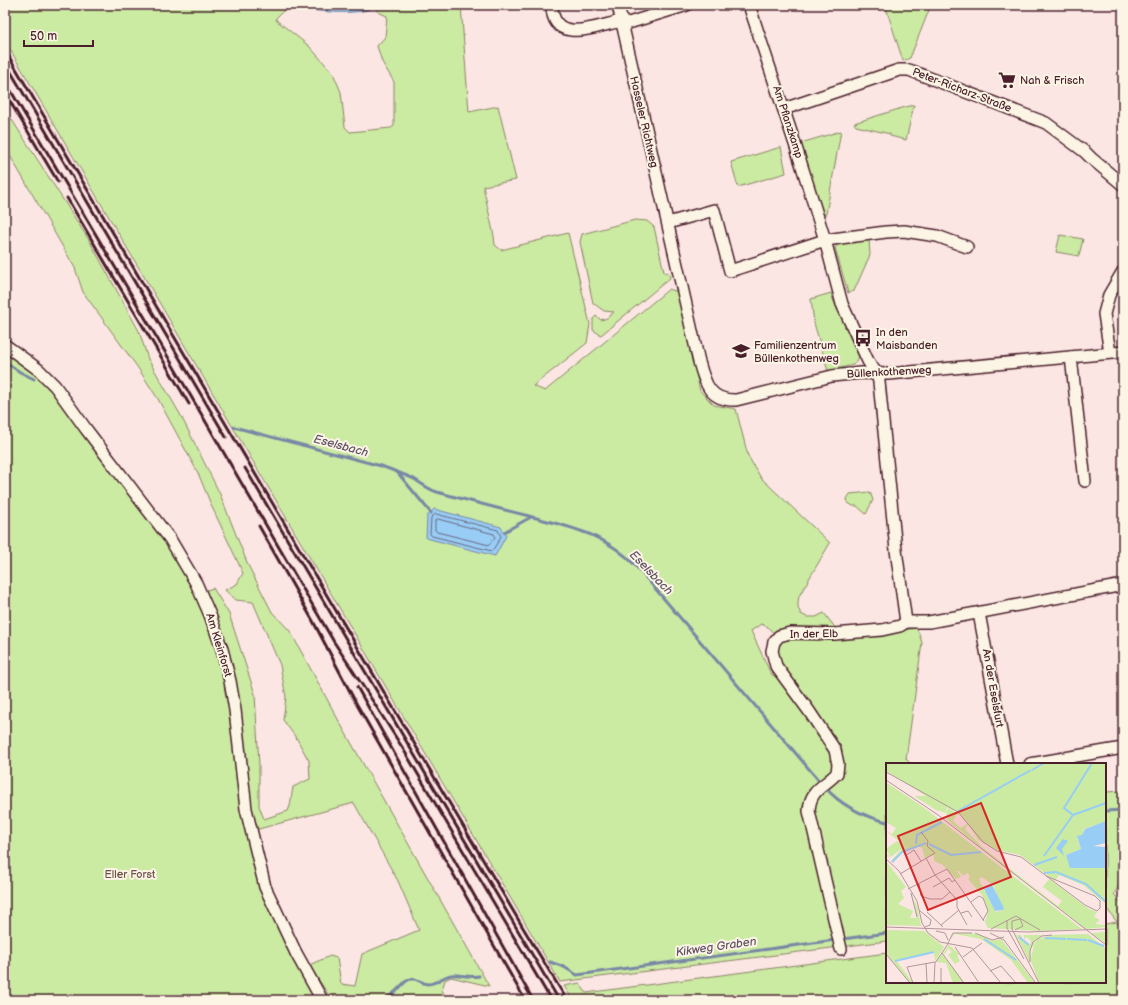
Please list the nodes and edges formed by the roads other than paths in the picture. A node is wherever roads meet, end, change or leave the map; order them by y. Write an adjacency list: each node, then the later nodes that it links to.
1 (552, 5): 5 (street)
2 (618, 5): 5 (street, Hasseler Richtweg)
3 (687, 5): 5 (street)
4 (749, 5): 6 (street, Am Pflanzkamp)
5 (621, 23): 8 (street, Hasseler Richtweg)
6 (784, 109): 7 (street, Peter-Richarz-Straße); 9 (street, Am Pflanzkamp)
7 (1123, 185)
8 (668, 223): 9 (street); 17 (street, Hasseler Richtweg)
9 (825, 240): 10 (street); 16 (street, Am Pflanzkamp)
10 (967, 247)
11 (1123, 271): 14 (street)
12 (5, 346): 26 (street, Am Kleinforst)
13 (1123, 352): 14 (street, Büllenkothenweg)
14 (1110, 353): 15 (street, Büllenkothenweg)
15 (1071, 357): 16 (street, Büllenkothenweg); 18 (street)
16 (877, 374): 17 (street, Büllenkothenweg); 21 (street)
17 (712, 392)
18 (1085, 481)
19 (1123, 585): 20 (street, In der Elb)
20 (980, 613): 21 (street, In der Elb); 23 (street, An der Eselsfurt)
21 (906, 622): 25 (street, In der Elb)
22 (1123, 748): 24 (street)
23 (1006, 763)
24 (1036, 763)
25 (840, 943)
26 (322, 1000)

